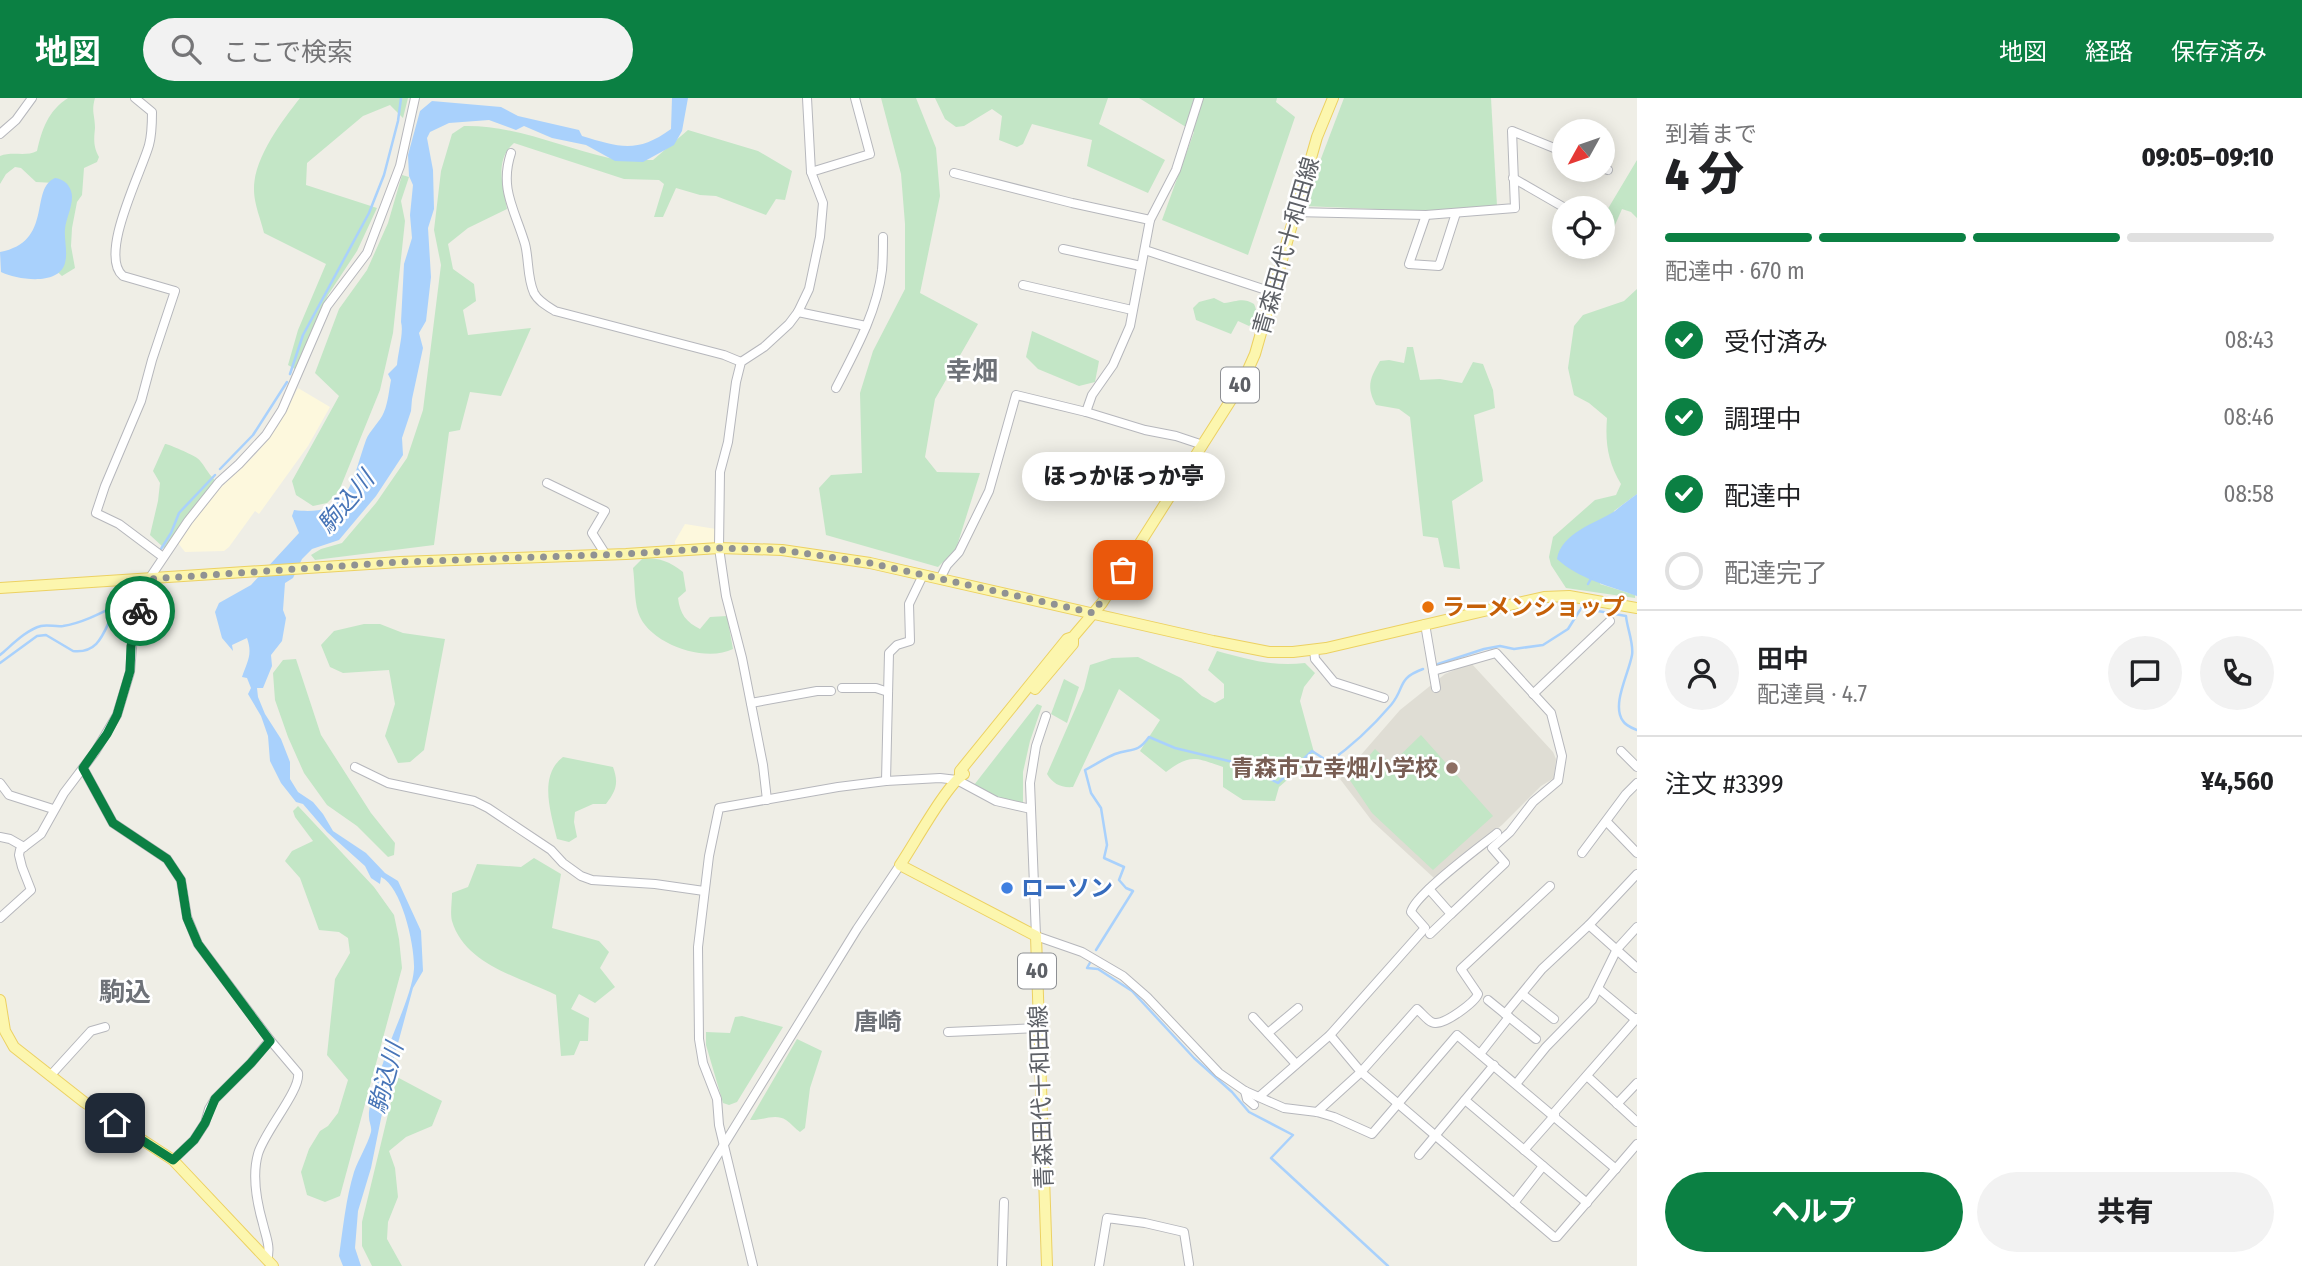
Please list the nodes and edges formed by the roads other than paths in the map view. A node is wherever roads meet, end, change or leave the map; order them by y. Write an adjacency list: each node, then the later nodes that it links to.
1 (32, 98): 8 (street)
2 (135, 98): 35 (street)
3 (415, 98): 35 (street)
4 (807, 98): 11 (street)
5 (855, 98): 11 (street)
6 (1199, 98): 18 (street)
7 (1333, 98): 15 (main road, 青森田代十和田線 / 40)
8 (0, 134)
9 (1552, 147): 13 (street)
10 (511, 153): 28 (street)
11 (811, 172): 26 (street)
12 (954, 173): 18 (street)
13 (1513, 178): 14 (street); 16 (street)
14 (1552, 200)
15 (1294, 212): 17 (street); 24 (main road, 青森田代十和田線 / 40)
16 (1456, 213): 17 (street); 17 (street)
17 (1426, 215)
18 (1150, 220): 21 (street)
19 (883, 237): 27 (street)
20 (1063, 248): 22 (street)
21 (1145, 250): 22 (street); 24 (street)
22 (1141, 266): 25 (street)
23 (1023, 285): 25 (street)
24 (1272, 292): 31 (main road, 青森田代十和田線 / 40)
25 (1132, 310): 30 (street)
26 (798, 312): 27 (street); 28 (street)
27 (866, 326): 29 (street)
28 (741, 362): 33 (street)
29 (836, 388)
30 (1086, 412): 31 (street); 38 (street)
31 (1203, 445): 41 (main road, 青森田代十和田線 / 40)
32 (547, 483): 34 (street)
33 (719, 548): 34 (main road); 36 (main road); 52 (street)
34 (606, 555): 37 (main road)
35 (163, 557): 37 (street)
36 (923, 575): 38 (main road); 49 (street)
37 (149, 579): 39 (main road); 57 (street)
38 (940, 579): 41 (main road)
39 (0, 588)
40 (1637, 608): 43 (main road)
41 (1093, 613): 44 (main road); 58 (main road, 青森田代十和田線 / 40)
42 (1610, 621): 50 (street)
43 (1425, 624): 44 (main road); 45 (street)
44 (1314, 649): 51 (street)
45 (1433, 671): 47 (street); 50 (street)
46 (842, 688): 49 (street)
47 (1436, 688)
48 (831, 691): 52 (street)
49 (888, 692): 59 (street)
50 (1533, 694): 76 (street)
51 (1384, 698)
52 (751, 703): 62 (street)
53 (1046, 716): 64 (street)
54 (1621, 751): 56 (street)
55 (355, 767): 75 (street)
56 (1637, 767)
57 (83, 768): 63 (street); 99 (street)
58 (958, 778): 59 (street); 64 (street); 71 (main road, 青森田代十和田線 / 40)
59 (886, 781): 62 (street)
60 (0, 783): 63 (street)
61 (1637, 783): 65 (street)
62 (767, 800): 75 (street)
63 (53, 809): 68 (street)
64 (1031, 809): 81 (street)
65 (1607, 822): 69 (street); 70 (street)
66 (1497, 833): 74 (street)
67 (0, 837): 68 (street)
68 (24, 847): 77 (street)
69 (1582, 853)
70 (1637, 853)
71 (900, 865): 81 (main road, 40); 116 (street)
72 (1637, 874): 78 (street)
73 (1550, 886): 103 (street)
74 (1429, 889): 76 (street); 97 (street)
75 (704, 891): 116 (street)
76 (1451, 914): 80 (street)
77 (0, 918)
78 (1589, 925): 82 (street); 85 (street)
79 (1637, 927): 82 (street)
80 (1430, 934)
81 (1036, 936): 94 (main road, 青森田代十和田線 / 40); 108 (street)
82 (1616, 949): 83 (street); 84 (street)
83 (1637, 968)
84 (1599, 989): 92 (street); 106 (street)
85 (1521, 994): 89 (street); 91 (street)
86 (0, 1000): 104 (main road)
87 (1489, 1000): 89 (street)
88 (1298, 1008): 96 (street)
89 (1507, 1016): 98 (street); 100 (street)
90 (1253, 1017): 96 (street)
91 (1554, 1019)
92 (1636, 1019): 105 (street)
93 (105, 1027): 104 (street)
94 (1038, 1028): 95 (street); 131 (main road, 青森田代十和田線 / 40)
95 (948, 1032)
96 (1268, 1033): 101 (street)
97 (1330, 1035): 101 (street); 103 (street)
98 (1536, 1039)
99 (270, 1041): 120 (street); 126 (street)
100 (1480, 1054): 102 (street); 110 (street)
101 (1296, 1065): 108 (street)
102 (1494, 1065): 106 (street); 109 (street)
103 (1361, 1072): 110 (street); 112 (street)
104 (50, 1076): 120 (main road)
105 (1587, 1076): 111 (street); 113 (street)
106 (1516, 1083): 113 (street)
107 (1637, 1083): 111 (street)
108 (1256, 1099): 112 (street)
109 (1465, 1100): 115 (street); 118 (street)
110 (1397, 1104): 112 (street); 115 (street)
111 (1618, 1104): 114 (street)
112 (1317, 1112)
113 (1554, 1114): 118 (street); 122 (street)
114 (1637, 1122)
115 (1433, 1136): 119 (street); 124 (street)
116 (725, 1142): 128 (street); 129 (street)
117 (1637, 1144): 122 (street)
118 (1524, 1150): 121 (street)
119 (1419, 1155)
120 (173, 1160): 126 (main road)
121 (1544, 1166): 124 (street); 125 (street)
122 (1616, 1169): 125 (street)
123 (1004, 1202): 130 (street)
124 (1514, 1203): 125 (street)
125 (1587, 1203)
126 (270, 1263)
127 (1189, 1264): 132 (street)
128 (649, 1266)
129 (754, 1266)
130 (1002, 1266)
131 (1047, 1266)
132 (1099, 1266)

